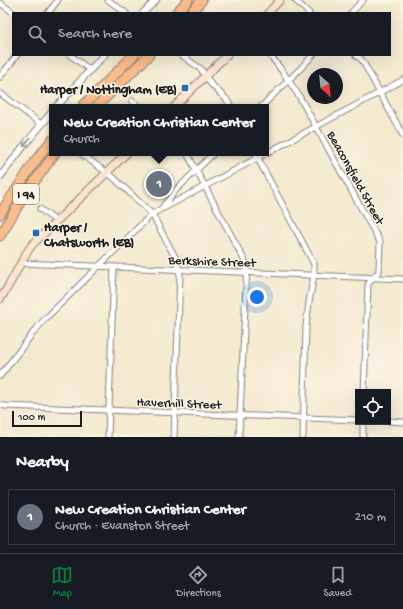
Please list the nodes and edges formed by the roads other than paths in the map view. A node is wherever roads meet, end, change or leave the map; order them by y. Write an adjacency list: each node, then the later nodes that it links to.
1 (58, 0): 11 (street)
2 (108, 0): 12 (street)
3 (156, 0): 13 (street)
4 (188, 0): 14 (highway)
5 (202, 0): 15 (highway)
6 (280, 0): 16 (main road)
7 (295, 0): 17 (street)
8 (363, 0): 18 (street)
9 (0, 2): 10 (street)
10 (13, 12)
11 (49, 12)
12 (125, 12)
13 (144, 12)
14 (177, 12)
15 (191, 12)
16 (269, 12)
17 (308, 12)
18 (352, 12)
19 (16, 56): 31 (street)
20 (71, 56): 29 (street)
21 (103, 56): 29 (street)
22 (133, 56): 38 (highway)
23 (148, 56): 39 (highway)
24 (182, 56): 30 (street)
25 (226, 56): 30 (main road)
26 (271, 56): 32 (street, Beaconsfield Street)
27 (312, 56): 32 (street)
28 (357, 56): 34 (street)
29 (90, 70): 37 (street)
30 (206, 76): 41 (main road); 42 (street)
31 (0, 77)
32 (289, 80): 43 (street); 46 (street, Beaconsfield Street)
33 (403, 80): 34 (street)
34 (380, 92): 46 (street); 47 (street)
35 (0, 93): 45 (street)
36 (132, 102): 40 (street)
37 (59, 104)
38 (85, 104)
39 (99, 104)
40 (135, 104)
41 (177, 104)
42 (229, 104)
43 (264, 104)
44 (49, 115): 45 (street)
45 (41, 124): 59 (street, one-way to 59)
46 (316, 127): 49 (street); 74 (street, Beaconsfield Street)
47 (403, 134)
48 (49, 144): 56 (highway, I 94)
49 (269, 150)
50 (53, 156): 67 (highway, I 94)
51 (84, 156): 58 (street)
52 (123, 156): 58 (main road)
53 (189, 156): 57 (street)
54 (211, 156): 57 (street)
55 (256, 156): 60 (street); 73 (street)
56 (36, 160): 61 (highway); 64 (highway, I 94)
57 (196, 170): 60 (street); 63 (street)
58 (106, 173): 65 (street); 66 (main road)
59 (0, 177)
60 (205, 186): 63 (street); 72 (street)
61 (0, 202)
62 (40, 209): 66 (street)
63 (161, 209): 65 (street)
64 (0, 214)
65 (152, 214): 69 (street); 71 (street)
66 (56, 222): 68 (main road)
67 (0, 236)
68 (20, 263): 69 (street, Berkshire Street); 76 (main road)
69 (98, 266): 70 (street, Berkshire Street); 77 (street)
70 (114, 267): 71 (street, Berkshire Street); 80 (street)
71 (179, 270): 72 (street, Berkshire Street); 81 (street)
72 (246, 272): 73 (street, Berkshire Street); 82 (street)
73 (314, 275): 74 (street, Berkshire Street); 83 (street)
74 (374, 277): 75 (street, Berkshire Street); 78 (street, Beaconsfield Street)
75 (403, 279)
76 (0, 299)
77 (0, 376)
78 (364, 389)
79 (0, 405): 80 (street, Haverhill Street)
80 (109, 410): 81 (street, Haverhill Street); 88 (street)
81 (175, 413): 82 (street, Haverhill Street); 89 (street)
82 (240, 415): 83 (street, Haverhill Street); 90 (street)
83 (303, 418): 84 (street, Haverhill Street); 91 (street)
84 (355, 420)
85 (391, 421): 86 (street)
86 (403, 422)
87 (363, 425): 92 (street)
88 (108, 437)
89 (174, 437)
90 (239, 437)
91 (303, 437)
92 (363, 437)

